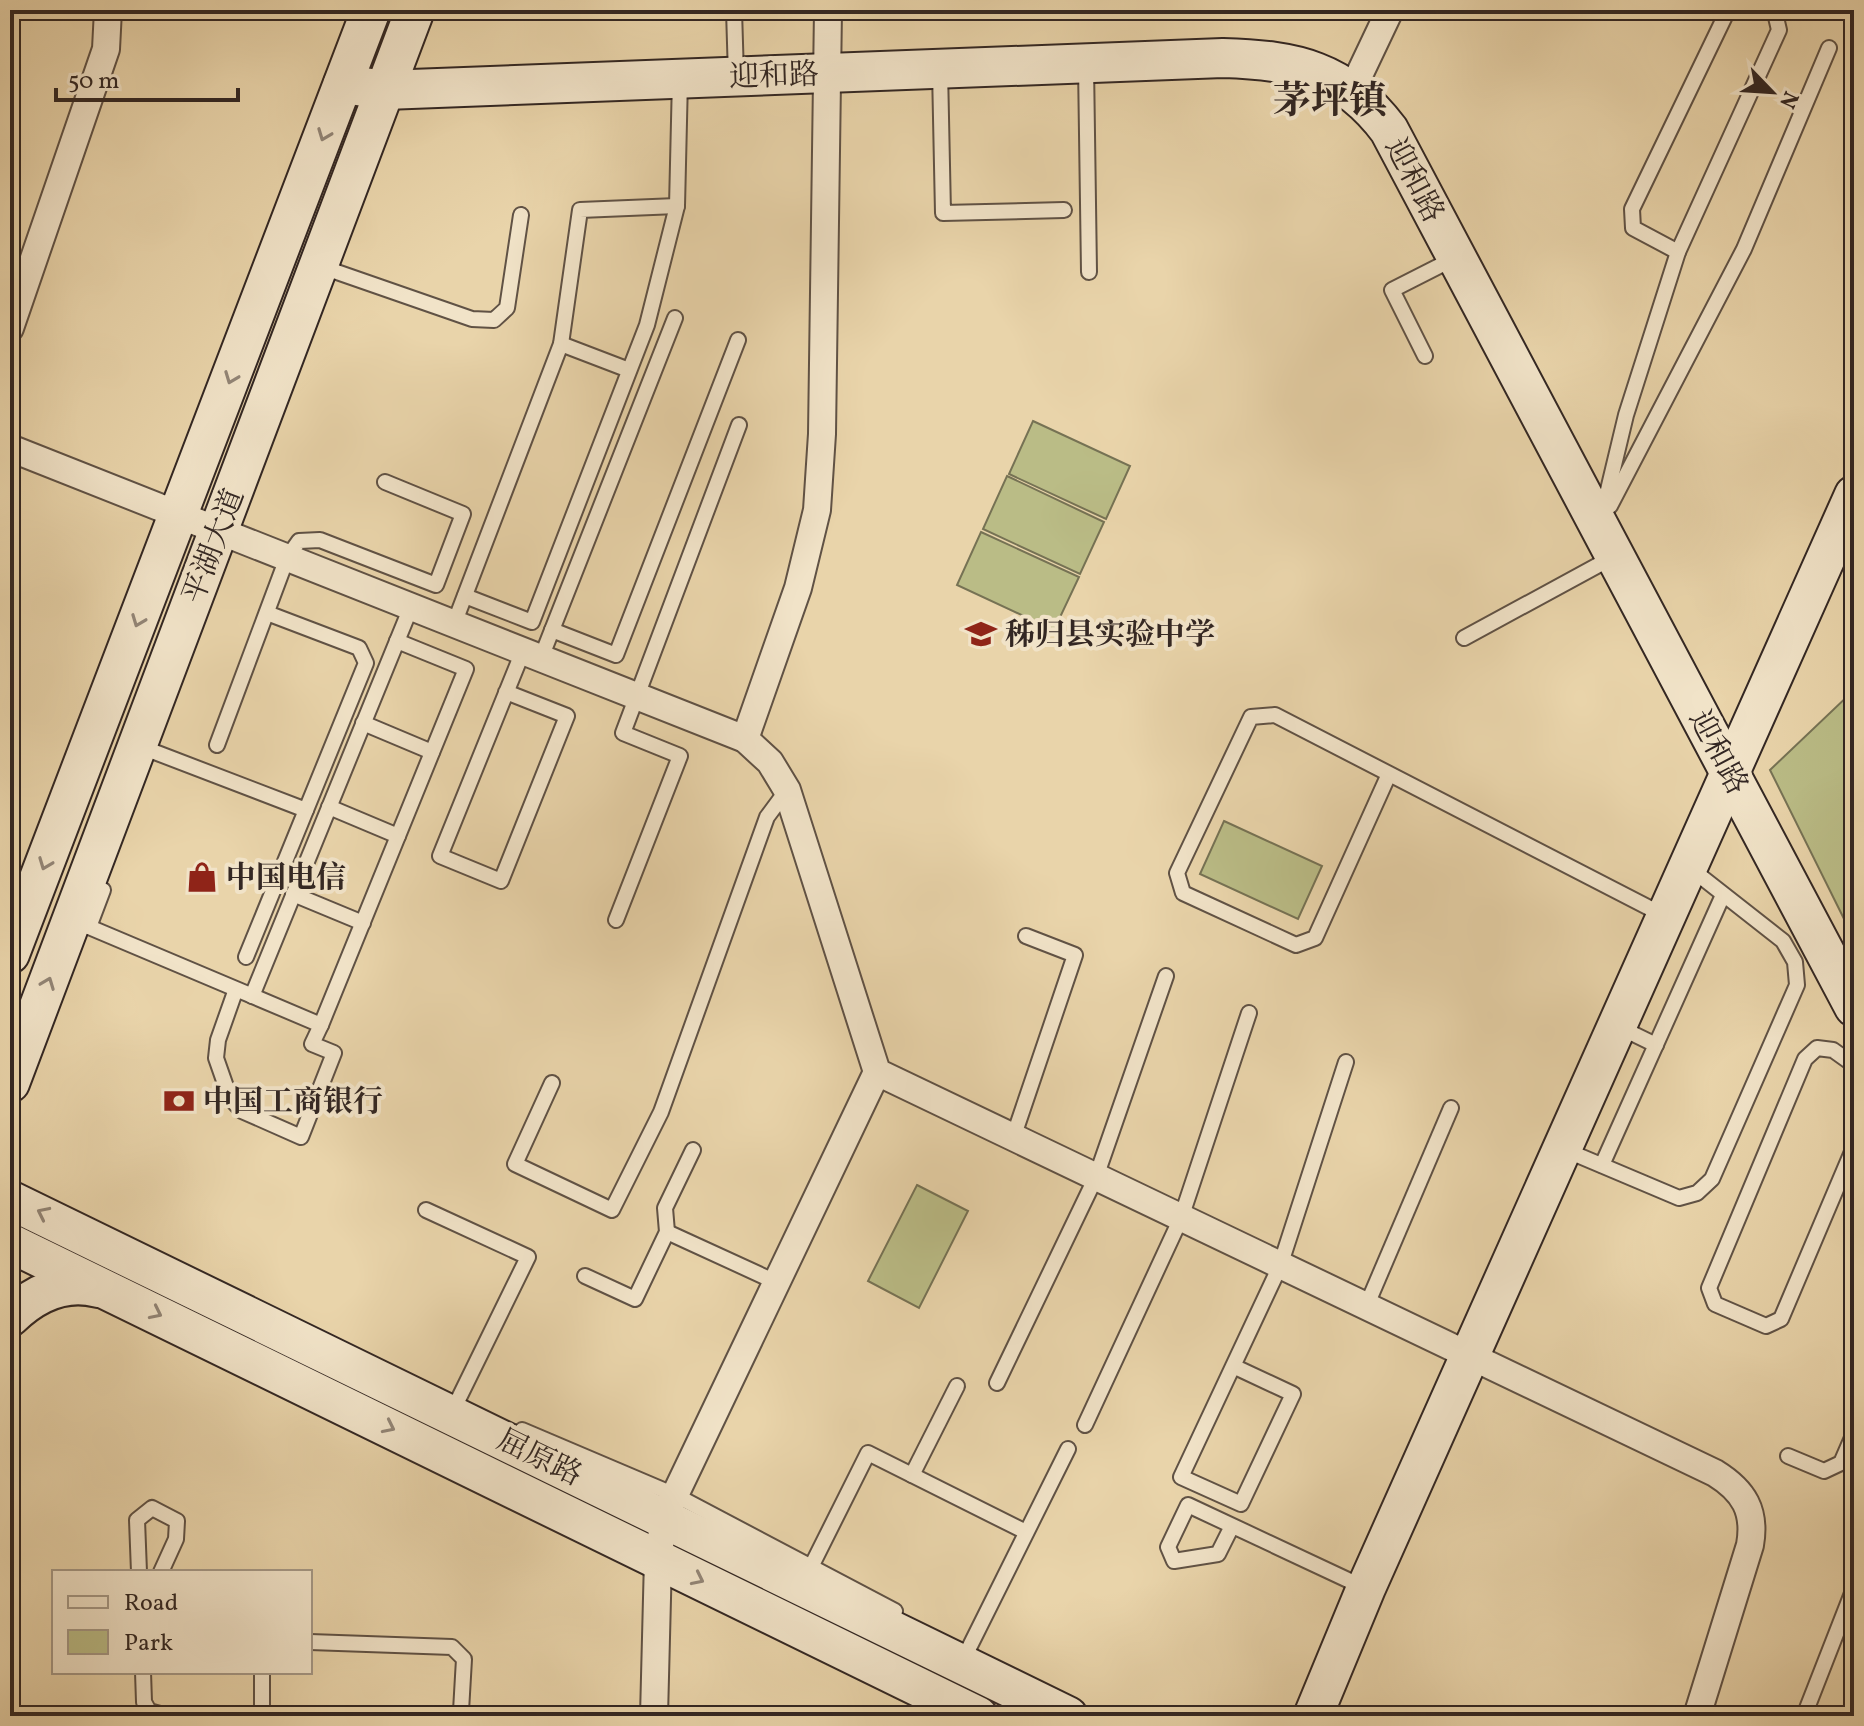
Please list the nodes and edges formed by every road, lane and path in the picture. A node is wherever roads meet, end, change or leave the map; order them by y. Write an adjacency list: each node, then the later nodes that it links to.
1 (108, 10): 29 (street)
2 (371, 10): 18 (main road, 平湖大道)
3 (415, 10): 19 (main road, 平湖大道)
4 (428, 10): 19 (lane)
5 (734, 10): 16 (lane)
6 (828, 10): 15 (street)
7 (1390, 10): 20 (street)
8 (1728, 10): 24 (lane)
9 (1768, 10): 24 (lane)
10 (1846, 10): 11 (lane)
11 (1854, 19)
12 (1829, 48): 40 (lane)
13 (1086, 63): 14 (main road, 迎和路); 20 (main road, 迎和路); 27 (lane)
14 (940, 69): 15 (main road, 迎和路); 22 (lane)
15 (827, 73): 16 (main road, 迎和路); 53 (street)
16 (736, 77): 17 (main road, 迎和路)
17 (680, 79): 19 (main road, 迎和路); 21 (lane)
18 (343, 84): 19 (main road, 迎和路); 38 (main road, 平湖大道, one-way to 38)
19 (392, 90): 26 (lane); 39 (main road, 平湖大道)
20 (1352, 90): 25 (main road, 迎和路)
21 (677, 206): 31 (lane); 33 (lane)
22 (1064, 210)
23 (521, 215): 26 (lane)
24 (1678, 252): 40 (lane)
25 (1456, 257): 32 (lane); 40 (main road, 迎和路)
26 (331, 270): 39 (lane)
27 (1089, 272)
28 (675, 318): 46 (lane)
29 (10, 328)
30 (738, 340): 46 (lane)
31 (561, 344): 33 (lane); 42 (lane)
32 (1425, 356)
33 (629, 370): 42 (lane)
34 (739, 425): 51 (lane)
35 (10, 448): 38 (street)
36 (385, 482): 41 (lane)
37 (1854, 495): 58 (main road)
38 (178, 515): 39 (street); 73 (main road, 平湖大道, one-way to 73)
39 (225, 533): 41 (street); 55 (lane); 71 (main road, 平湖大道)
40 (1607, 541): 47 (lane); 58 (main road, 迎和路)
41 (287, 558): 43 (street); 44 (lane)
42 (465, 596): 45 (lane)
43 (411, 607): 45 (street); 48 (lane)
44 (267, 613): 54 (lane); 62 (lane)
45 (454, 624): 49 (street)
46 (552, 630): 49 (lane)
47 (1464, 638)
48 (397, 641): 52 (lane); 56 (lane)
49 (532, 655): 50 (lane); 51 (street)
50 (506, 692): 50 (lane)
51 (637, 696): 53 (street); 69 (lane)
52 (363, 723): 56 (lane); 61 (lane)
53 (745, 739): 60 (street)
54 (217, 745)
55 (152, 751): 57 (lane); 62 (lane)
56 (432, 752): 63 (lane)
57 (147, 765)
58 (1730, 773): 64 (main road); 78 (main road, 迎和路)
59 (1389, 774): 59 (lane); 68 (lane)
60 (787, 790): 85 (street); 87 (lane)
61 (329, 807): 63 (lane); 66 (lane)
62 (306, 810): 74 (lane)
63 (398, 836): 70 (lane)
64 (1688, 867): 67 (lane); 68 (main road)
65 (110, 868): 71 (lane)
66 (293, 894): 70 (lane); 77 (lane)
67 (1723, 895): 82 (lane); 93 (lane)
68 (1666, 916): 81 (main road)
69 (616, 920)
70 (363, 923): 80 (lane)
71 (80, 924): 76 (lane); 86 (main road, 平湖大道, one-way to 71)
72 (1026, 936): 89 (lane)
73 (10, 954)
74 (246, 957)
75 (1166, 976): 94 (lane)
76 (236, 989): 77 (lane); 80 (lane)
77 (252, 996): 80 (lane)
78 (1854, 1007)
79 (1249, 1013): 97 (lane)
80 (321, 1025)
81 (1617, 1026): 82 (lane); 91 (main road)
82 (1656, 1045): 93 (lane)
83 (1346, 1062): 101 (lane)
84 (1854, 1065): 90 (lane)
85 (877, 1072): 89 (street); 103 (street)
86 (10, 1083)
87 (552, 1083)
88 (1451, 1108): 105 (lane)
89 (1013, 1138): 94 (street)
90 (1854, 1147)
91 (1562, 1148): 93 (lane); 107 (main road)
92 (693, 1150): 98 (lane)
93 (1602, 1165)
94 (1096, 1177): 97 (street); 109 (lane)
95 (10, 1200): 100 (main road, 屈原路, one-way to 95)
96 (426, 1210): 111 (lane)
97 (1181, 1218): 101 (street); 114 (lane)
98 (667, 1232): 102 (lane); 103 (lane)
99 (10, 1243): 104 (main road, 屈原路)
100 (103, 1243): 111 (lane); 119 (main road, 屈原路)
101 (1280, 1266): 105 (street); 108 (lane)
102 (585, 1276)
103 (776, 1282): 119 (street)
104 (116, 1294): 106 (main road); 122 (main road, 屈原路, one-way to 122)
105 (1366, 1307): 107 (street)
106 (10, 1317)
107 (1470, 1356): 126 (main road); 144 (street)
108 (1233, 1366): 108 (lane)
109 (997, 1383)
110 (957, 1386): 118 (lane)
111 (457, 1402): 112 (lane)
112 (486, 1414)
113 (501, 1421): 119 (lane)
114 (1085, 1425)
115 (1854, 1433): 117 (lane)
116 (1068, 1449): 121 (lane)
117 (1788, 1456)
118 (912, 1475): 121 (lane); 123 (lane)
119 (670, 1506): 122 (street); 123 (lane); 140 (main road, 屈原路)
120 (1232, 1526): 120 (lane); 126 (lane)
121 (1026, 1532): 131 (lane)
122 (658, 1559): 138 (street); 139 (main road, 屈原路, one-way to 139)
123 (812, 1565): 128 (lane)
124 (139, 1570): 125 (lane)
125 (162, 1570)
126 (1366, 1588): 132 (main road)
127 (1854, 1588): 145 (lane)
128 (902, 1616)
129 (928, 1630): 131 (lane)
130 (312, 1642): 137 (lane)
131 (967, 1652): 141 (lane)
132 (1334, 1663): 142 (main road); 143 (main road)
133 (143, 1674): 135 (lane)
134 (262, 1674): 136 (lane)
135 (167, 1716)
136 (262, 1716)
137 (456, 1716)
138 (654, 1716)
139 (978, 1716)
140 (1068, 1716)
141 (1089, 1716)
142 (1296, 1716)
143 (1313, 1716)
144 (1697, 1716)
145 (1804, 1716)

